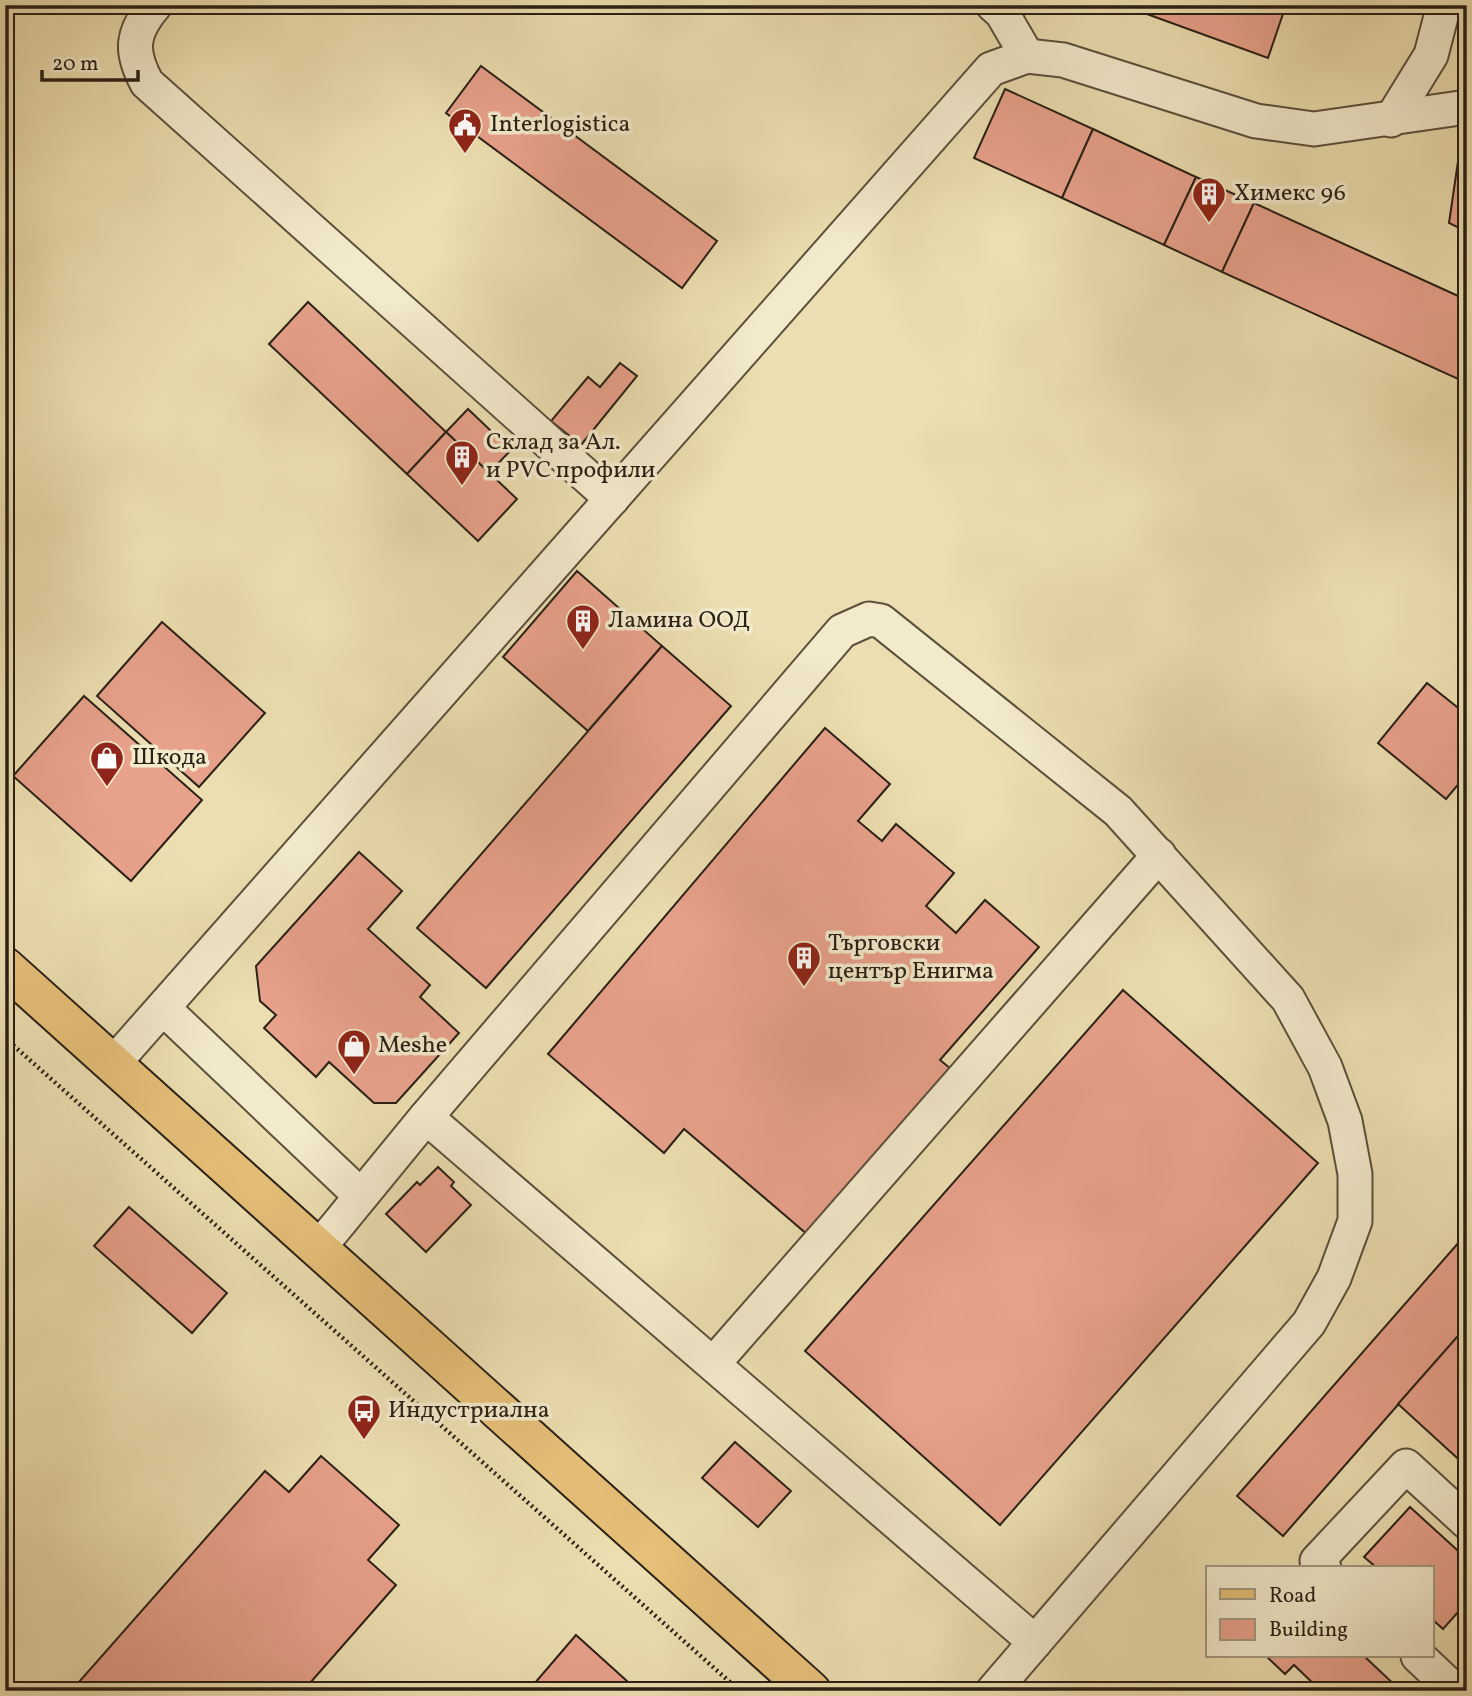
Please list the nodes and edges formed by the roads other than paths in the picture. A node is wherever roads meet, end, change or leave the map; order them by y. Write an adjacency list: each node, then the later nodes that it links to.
1 (155, 5): 7 (street)
2 (1444, 5): 6 (street)
3 (1000, 8): 4 (street)
4 (1027, 56): 6 (street); 7 (street)
5 (1467, 107): 6 (street)
6 (1391, 120)
7 (612, 499): 10 (street)
8 (1159, 855): 12 (street); 15 (street); 18 (street)
9 (5, 967): 11 (main road)
10 (163, 1008): 11 (street); 13 (street)
11 (113, 1064): 14 (main road)
12 (426, 1117): 13 (street); 15 (street)
13 (361, 1196): 14 (street)
14 (317, 1250): 21 (main road)
15 (713, 1364): 18 (street)
16 (1467, 1522): 17 (street)
17 (1322, 1566)
18 (1035, 1642): 22 (street)
19 (1420, 1658): 20 (street)
20 (1449, 1689)
21 (811, 1691)
22 (993, 1691)

